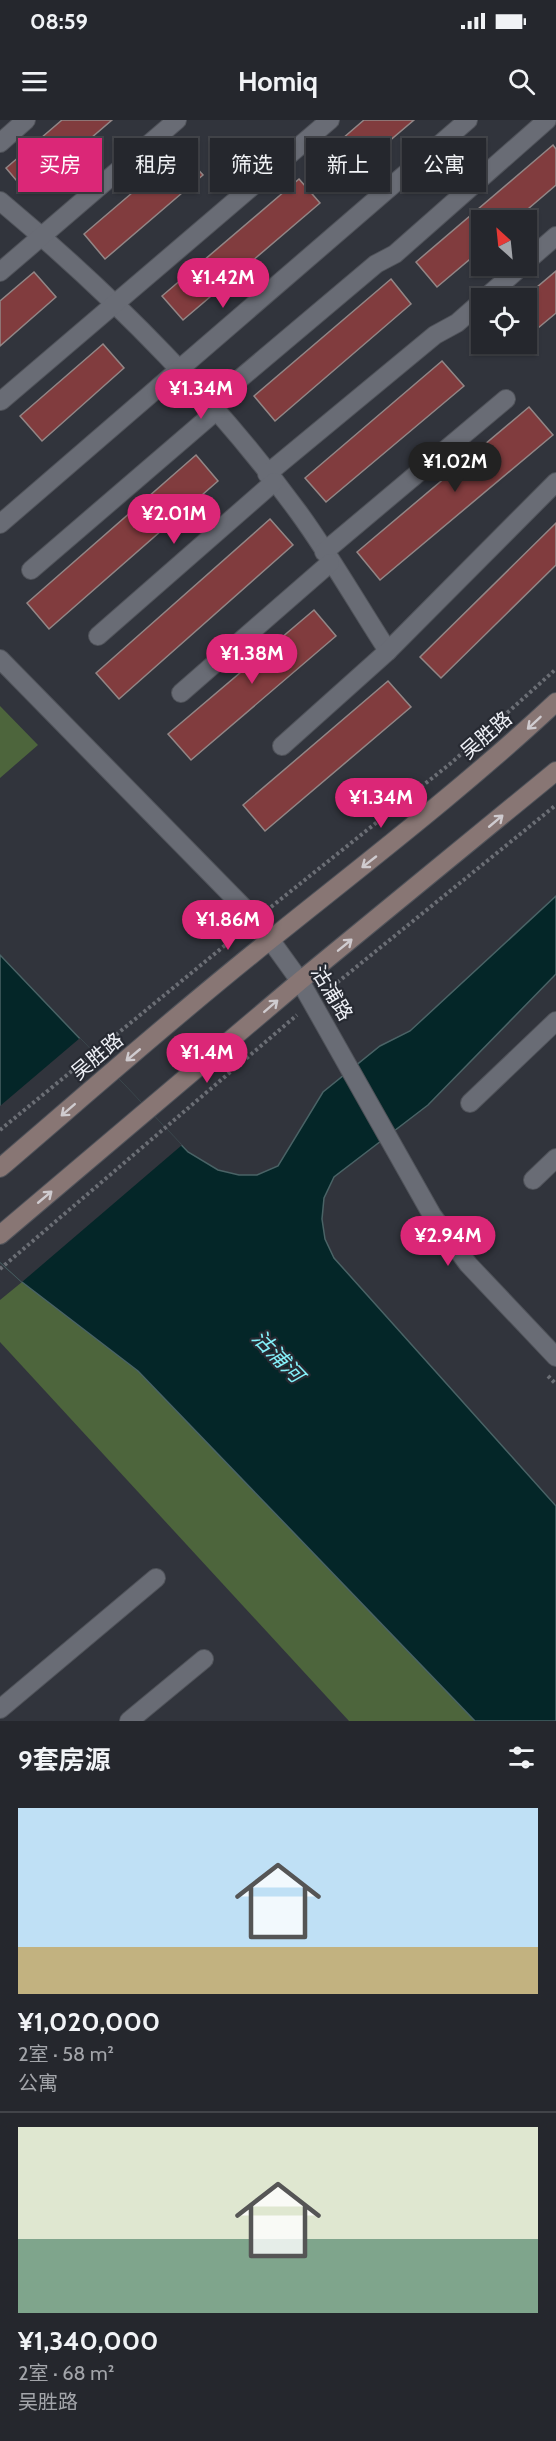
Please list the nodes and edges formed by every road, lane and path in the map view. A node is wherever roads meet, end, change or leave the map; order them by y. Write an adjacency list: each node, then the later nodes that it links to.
1 (26, 120): 6 (street)
2 (177, 120): 8 (street)
3 (330, 120): 14 (street)
4 (468, 120): 16 (street)
5 (547, 120): 19 (street)
6 (0, 143)
7 (0, 201): 8 (street)
8 (42, 236): 11 (street); 14 (street)
9 (556, 236): 10 (street)
10 (537, 252)
11 (0, 272)
12 (511, 276): 13 (street)
13 (497, 288)
14 (114, 304): 16 (street); 18 (street)
15 (471, 311): 20 (street)
16 (179, 370): 19 (street); 22 (street)
17 (506, 399): 23 (street)
18 (1, 401)
19 (213, 407): 20 (street); 24 (street)
20 (271, 478): 23 (street); 25 (street)
21 (556, 482): 26 (street)
22 (0, 524)
23 (327, 557): 26 (street); 29 (street)
24 (32, 570)
25 (98, 636)
26 (388, 651): 31 (street)
27 (0, 659): 35 (street, 沽浦路)
28 (556, 669): 35 (path)
29 (181, 693)
30 (556, 702): 36 (main road, 吴胜路, one-way to 36)
31 (282, 746)
32 (556, 771): 37 (main road, one-way to 32)
33 (556, 805): 39 (path)
34 (236, 924): 35 (path)
35 (249, 925): 36 (street, 沽浦路); 36 (path); 44 (path)
36 (264, 945): 37 (street, 沽浦路); 46 (main road, 吴胜路, one-way to 46)
37 (300, 981): 38 (main road); 39 (street, 沽浦路)
38 (285, 993): 40 (path); 48 (main road, one-way to 38)
39 (312, 1003): 40 (path); 50 (street, 沽浦路)
40 (298, 1015): 42 (path); 49 (path)
41 (556, 1021): 43 (street)
42 (302, 1023)
43 (470, 1103)
44 (0, 1130)
45 (556, 1158): 47 (street)
46 (0, 1168)
47 (533, 1180)
48 (0, 1235)
49 (2, 1267)
50 (556, 1357)
51 (156, 1578): 53 (street)
52 (204, 1659): 54 (street)
53 (0, 1709)
54 (129, 1721)

